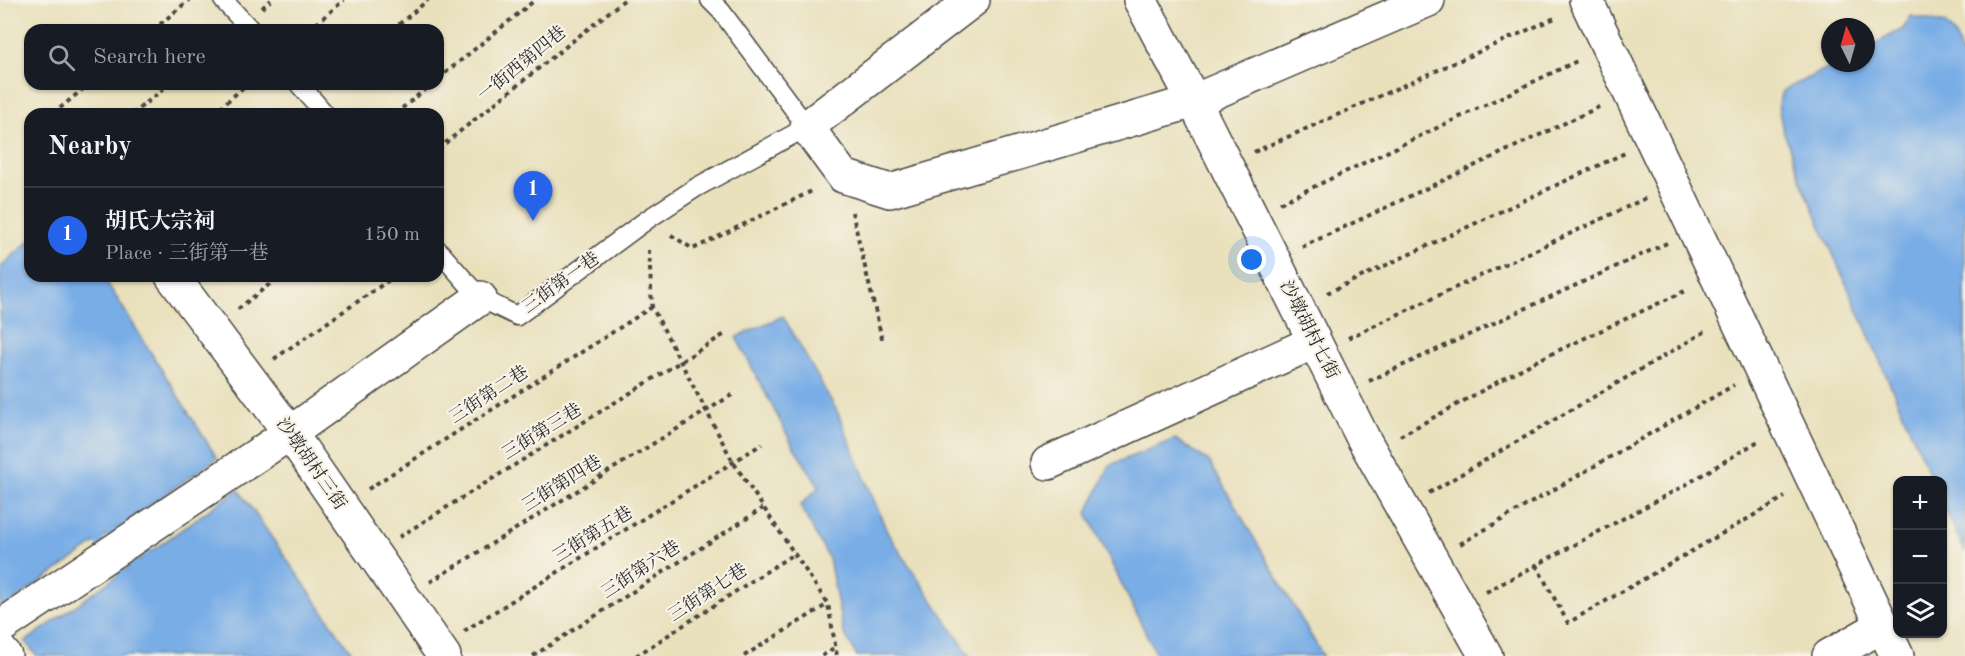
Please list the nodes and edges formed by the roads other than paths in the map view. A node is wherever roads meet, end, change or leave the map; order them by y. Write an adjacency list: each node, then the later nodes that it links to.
1 (223, 0): 7 (lane)
2 (710, 0): 11 (lane)
3 (973, 0): 11 (street)
4 (1140, 0): 9 (street, 沙墩胡村七街)
5 (1428, 0): 9 (street)
6 (1587, 2): 18 (street)
7 (245, 24)
8 (304, 90): 10 (lane)
9 (1194, 101): 11 (street); 15 (street, 沙墩胡村七街)
10 (320, 108)
11 (807, 127): 14 (lane, 三街第一巷)
12 (444, 257): 14 (lane)
13 (177, 282): 16 (street, 沙墩胡村三街)
14 (480, 298): 16 (street)
15 (1317, 346): 17 (street); 23 (street, 沙墩胡村七街)
16 (290, 433): 19 (street); 21 (street, 沙墩胡村三街)
17 (1048, 463)
18 (1881, 626): 24 (street); 25 (street)
19 (0, 627)
20 (0, 650): 22 (street)
21 (441, 652)
22 (5, 656)
23 (1486, 656)
24 (1829, 656)
25 (1897, 656)

